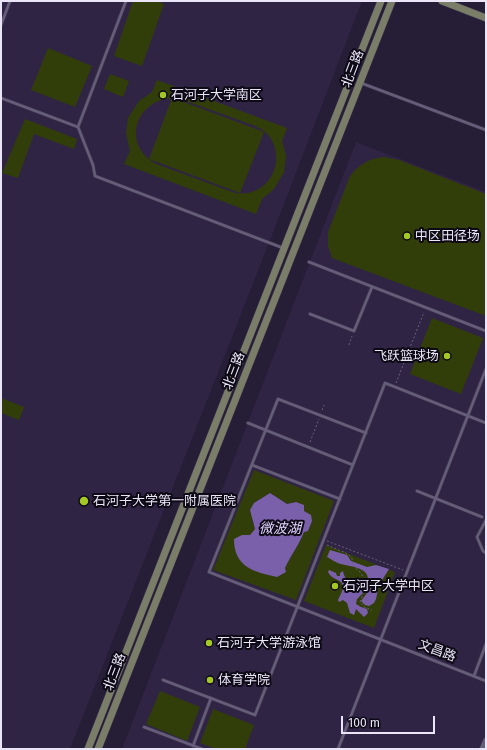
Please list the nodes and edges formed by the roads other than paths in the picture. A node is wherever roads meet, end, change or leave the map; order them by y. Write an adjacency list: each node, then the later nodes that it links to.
1 (10, 1): 7 (lane)
2 (126, 1): 10 (lane)
3 (381, 1): 12 (main road, 北三路)
4 (392, 1): 8 (main road, 北三路)
5 (442, 1): 6 (main road)
6 (486, 18)
7 (1, 25)
8 (360, 83): 11 (lane); 42 (main road, 北三路)
9 (1, 98): 10 (lane)
10 (78, 127): 12 (lane)
11 (486, 130)
12 (283, 248): 41 (main road, 北三路)
13 (309, 262): 14 (lane)
14 (372, 287): 15 (lane); 16 (lane)
15 (310, 314)
16 (486, 331)
17 (486, 369): 18 (lane)
18 (468, 416): 20 (lane); 22 (lane); 27 (lane)
19 (248, 423): 21 (lane)
20 (486, 423)
21 (266, 430): 22 (lane); 23 (lane); 24 (lane)
22 (366, 433): 24 (lane)
23 (252, 465): 26 (lane); 31 (lane, 文昌路)
24 (353, 465): 26 (lane)
25 (417, 491): 27 (lane)
26 (340, 498): 31 (lane)
27 (436, 498): 28 (lane); 32 (lane)
28 (482, 517)
29 (486, 520): 30 (lane)
30 (485, 552)
31 (298, 606): 32 (lane, 文昌路); 37 (lane)
32 (380, 640): 34 (lane, 文昌路); 44 (lane)
33 (486, 644): 34 (lane)
34 (474, 676): 36 (lane, 文昌路)
35 (163, 680): 37 (lane)
36 (486, 681)
37 (211, 698): 40 (lane)
38 (144, 727): 40 (lane)
39 (486, 740): 45 (street)
40 (193, 746): 43 (lane)
41 (88, 749)
42 (98, 749)
43 (202, 749)
44 (338, 749)
45 (482, 749)

